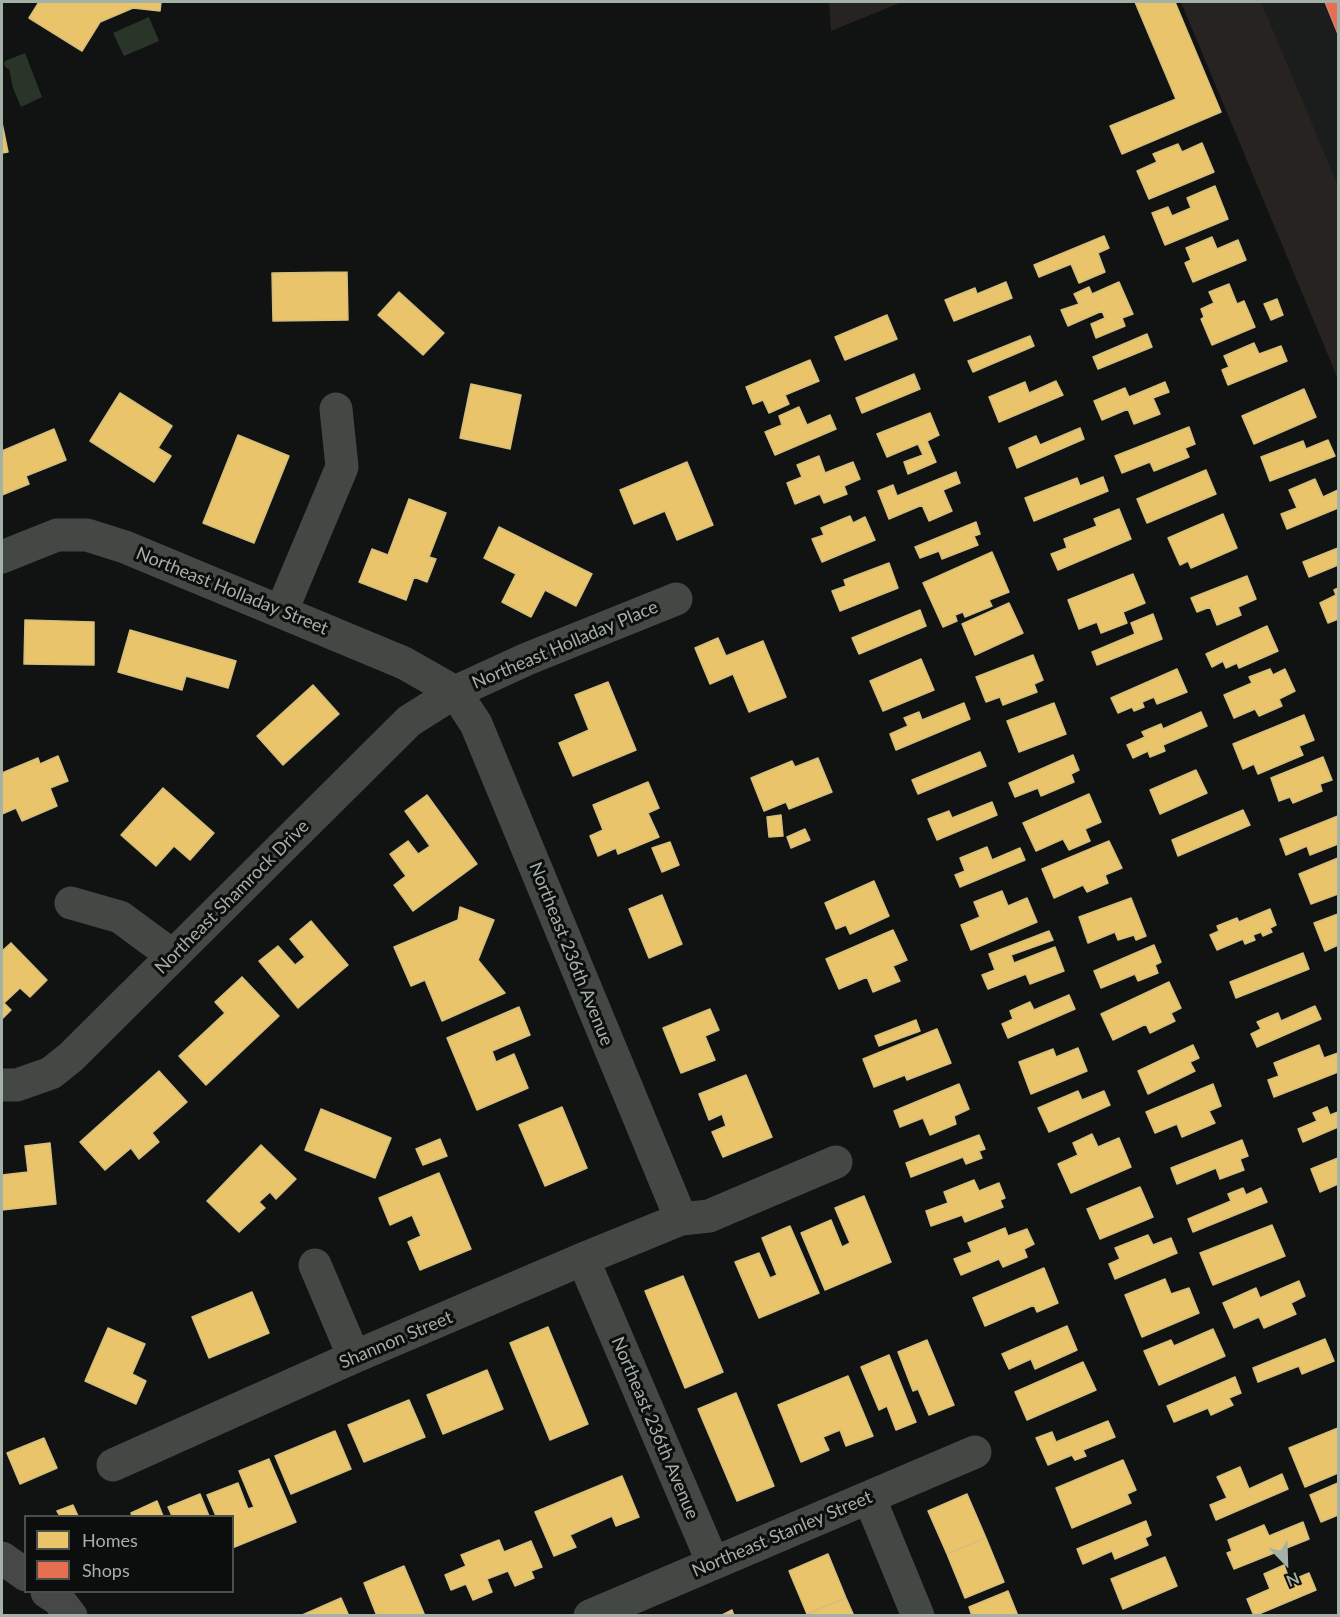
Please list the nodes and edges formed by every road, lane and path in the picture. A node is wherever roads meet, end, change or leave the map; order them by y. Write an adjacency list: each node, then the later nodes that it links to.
1 (336, 409): 4 (street)
2 (2, 557): 4 (street, Northeast Holladay Street)
3 (676, 598): 5 (street, Northeast Holladay Place)
4 (282, 610): 5 (street, Northeast Holladay Street)
5 (455, 693): 7 (street, Northeast Shamrock Drive); 10 (street, Northeast 236th Avenue)
6 (71, 903): 7 (street)
7 (173, 956): 8 (street, Northeast Shamrock Drive)
8 (2, 1085)
9 (836, 1162): 10 (street, Shannon Street)
10 (681, 1219): 11 (street, Shannon Street)
11 (583, 1259): 13 (street, Shannon Street); 18 (street, Northeast 236th Avenue)
12 (315, 1265): 13 (street)
13 (354, 1357): 15 (street, Shannon Street)
14 (975, 1452): 16 (street, Northeast Stanley Street)
15 (113, 1465)
16 (869, 1497): 18 (street, Northeast Stanley Street); 23 (street)
17 (2, 1558): 19 (highway)
18 (713, 1563): 21 (street, Northeast Stanley Street)
19 (24, 1574)
20 (49, 1593): 22 (highway)
21 (602, 1613)
22 (71, 1616)
23 (918, 1616)

